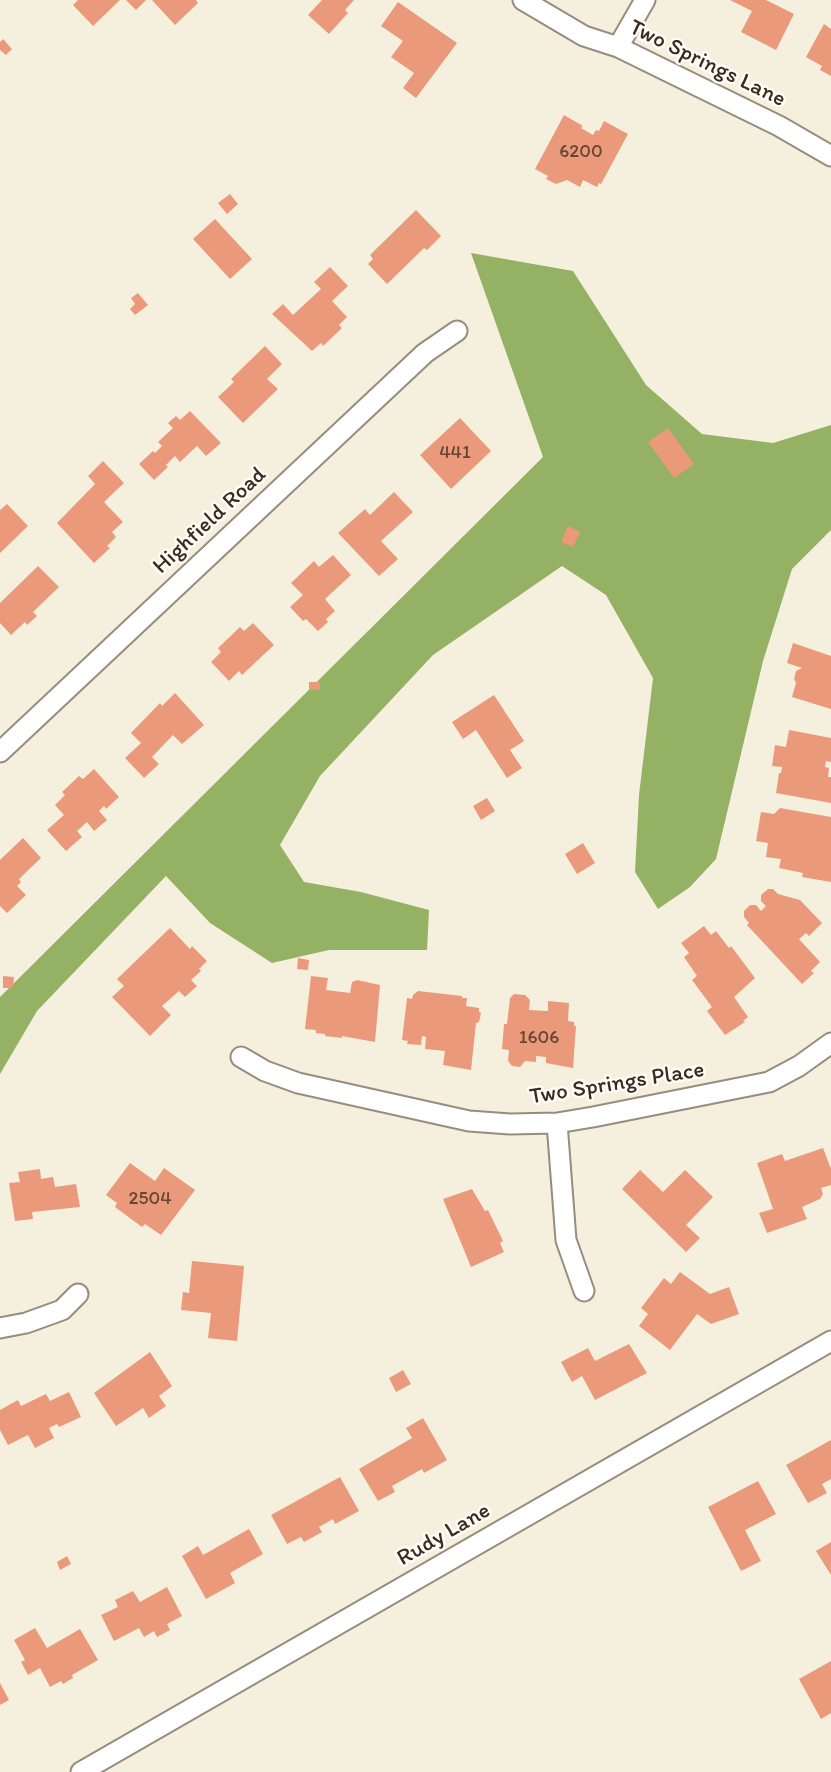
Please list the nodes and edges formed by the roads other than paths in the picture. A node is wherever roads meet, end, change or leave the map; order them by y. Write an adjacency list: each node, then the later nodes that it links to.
1 (523, 0): 3 (street, Two Springs Lane)
2 (645, 0): 3 (street)
3 (618, 47): 4 (street, Two Springs Lane)
4 (831, 156)
5 (457, 331): 6 (street, Highfield Road)
6 (0, 752)
7 (831, 1043): 9 (street, Two Springs Place)
8 (241, 1057): 9 (street, Two Springs Place)
9 (557, 1123): 10 (street)
10 (584, 1292)
11 (78, 1294): 12 (street)
12 (0, 1328)
13 (831, 1341): 14 (street, Rudy Lane)
14 (81, 1772)

